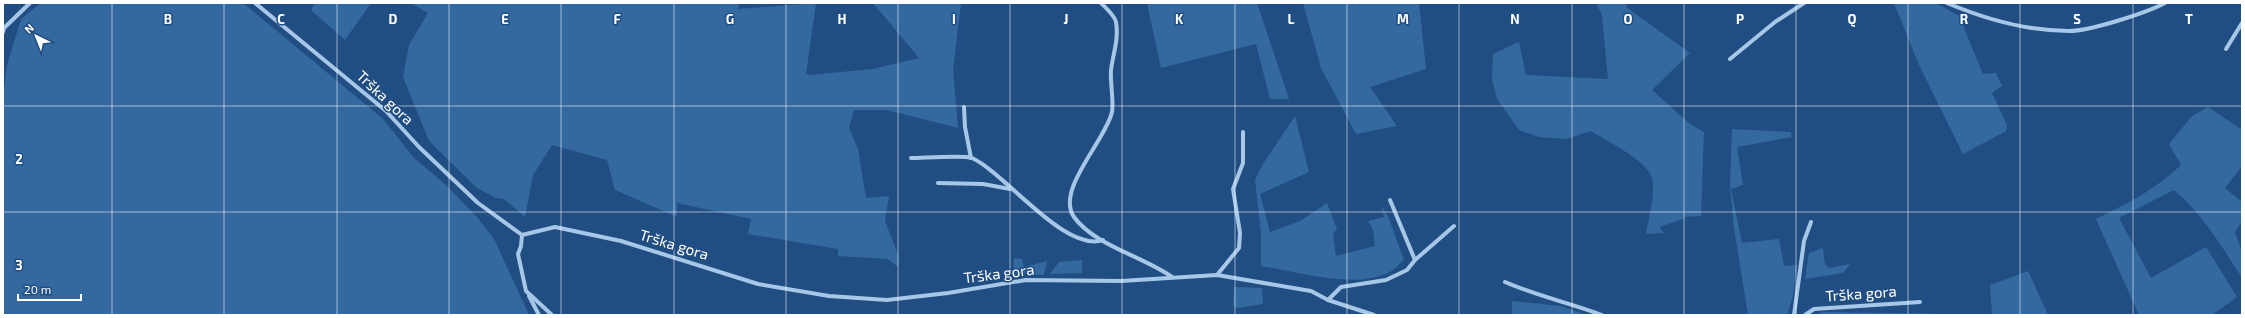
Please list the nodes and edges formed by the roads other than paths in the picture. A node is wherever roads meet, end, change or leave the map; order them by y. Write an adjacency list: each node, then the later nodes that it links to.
1 (30, 3): 8 (street)
2 (255, 3): 20 (street, Trška gora)
3 (1101, 3): 21 (street)
4 (1804, 3): 10 (street)
5 (1947, 3): 6 (street)
6 (2165, 3)
7 (2242, 23): 9 (street)
8 (3, 32)
9 (2226, 48)
10 (1730, 59)
11 (964, 107): 14 (street)
12 (1243, 132): 23 (street)
13 (911, 158): 14 (street)
14 (971, 158): 16 (street)
15 (938, 184): 16 (street)
16 (1010, 189): 21 (street)
17 (1390, 200): 22 (street)
18 (1811, 222): 33 (street)
19 (1454, 226): 22 (street)
20 (522, 235): 24 (street, Trška gora); 26 (street)
21 (1103, 240): 24 (street)
22 (1415, 260): 27 (street)
23 (1217, 275): 24 (street, Trška gora); 27 (street, Trška gora)
24 (1172, 277)
25 (1505, 282): 32 (street)
26 (526, 291): 29 (street); 30 (street)
27 (1328, 300): 31 (street, Trška gora)
28 (1920, 302): 34 (street, Trška gora)
29 (539, 315)
30 (552, 315)
31 (1374, 315)
32 (1602, 315)
33 (1794, 315)
34 (1805, 315)

